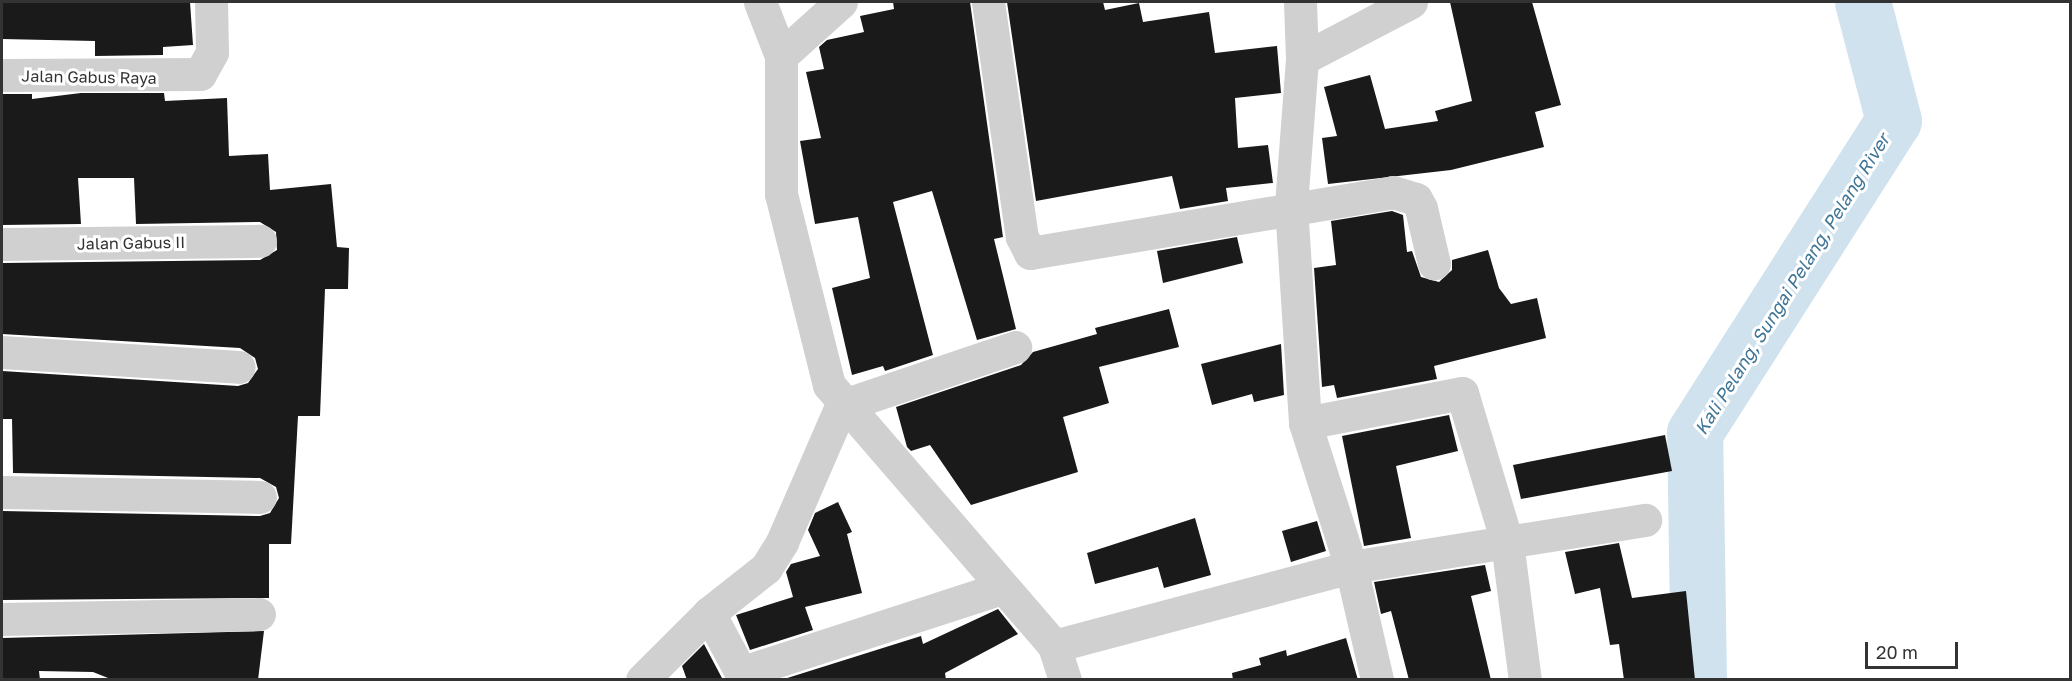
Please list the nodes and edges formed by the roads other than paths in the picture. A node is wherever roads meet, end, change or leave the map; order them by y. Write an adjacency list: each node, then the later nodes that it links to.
1 (211, 2): 9 (street, Jalan Gabus Raya)
2 (760, 2): 7 (street)
3 (841, 2): 7 (street)
4 (988, 2): 10 (street)
5 (1300, 2): 8 (street)
6 (1411, 2): 8 (street)
7 (782, 56): 17 (street)
8 (1302, 59): 10 (street)
9 (2, 75)
10 (1291, 206): 13 (street); 18 (street)
11 (260, 241): 12 (street, Jalan Gabus II)
12 (2, 244)
13 (1434, 264)
14 (1015, 347): 17 (street)
15 (2, 352): 16 (street)
16 (239, 367)
17 (841, 406): 24 (street); 25 (street)
18 (1305, 423): 22 (street); 23 (street)
19 (2, 492): 20 (street)
20 (260, 497)
21 (1645, 520): 22 (street)
22 (1507, 542): 23 (street); 33 (street)
23 (1351, 567): 28 (street); 32 (street)
24 (1002, 588): 28 (street); 29 (street)
25 (709, 613): 29 (street); 30 (street)
26 (259, 614): 27 (street)
27 (2, 619)
28 (1054, 646): 31 (street)
29 (744, 676)
30 (642, 680)
31 (1065, 680)
32 (1377, 680)
33 (1525, 680)

